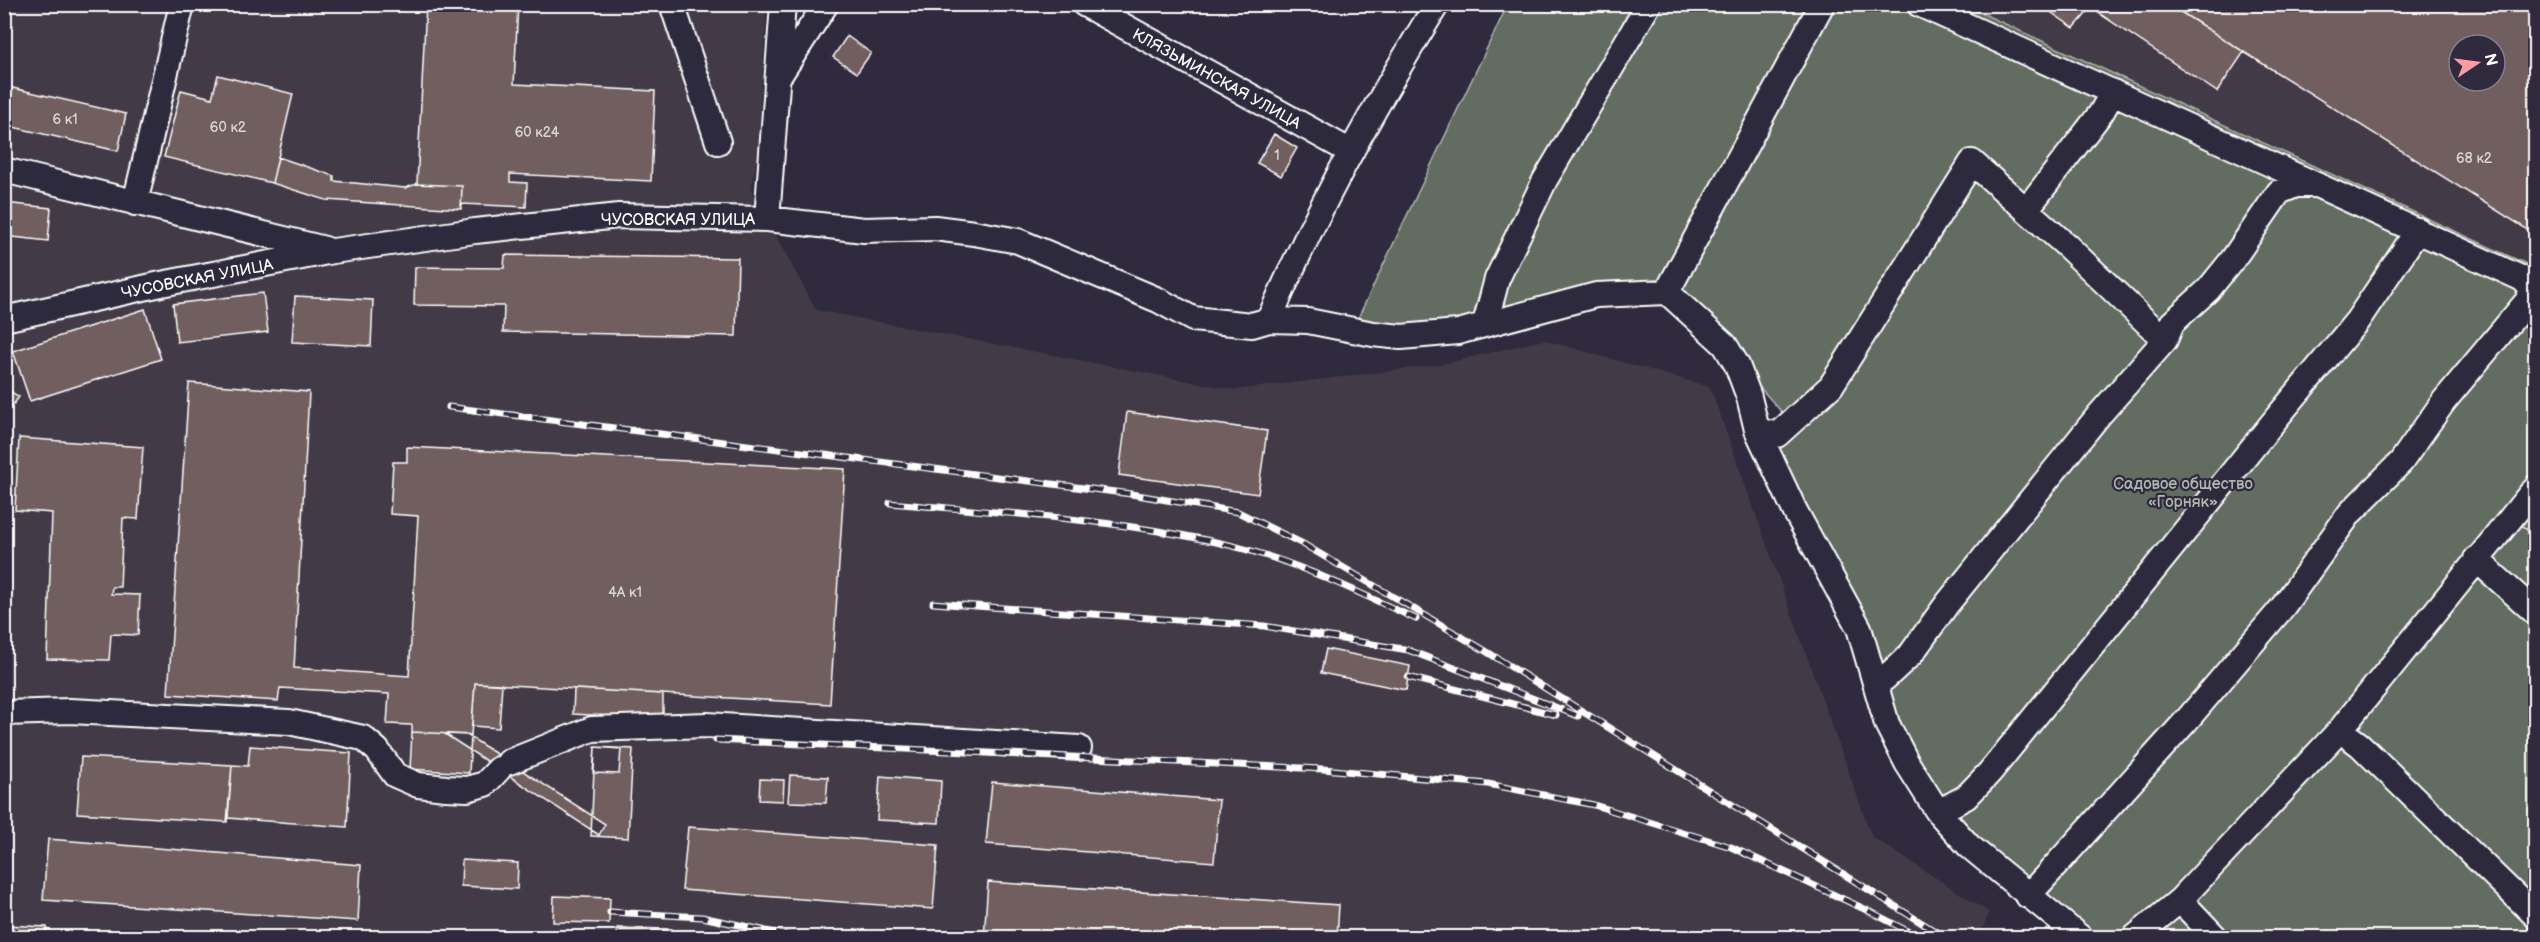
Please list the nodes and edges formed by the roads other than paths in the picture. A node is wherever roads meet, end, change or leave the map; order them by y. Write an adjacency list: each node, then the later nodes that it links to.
1 (182, 4): 16 (street)
2 (672, 4): 12 (street)
3 (783, 4): 10 (street)
4 (826, 4): 10 (street)
5 (1084, 4): 13 (street, КЛЯЗЬМИНСКАЯ УЛИЦА)
6 (1437, 4): 13 (street)
7 (1649, 4): 24 (street)
8 (1822, 4): 21 (street)
9 (1919, 4): 11 (street)
10 (779, 75): 18 (street)
11 (2113, 92): 15 (street); 17 (street)
12 (718, 142)
13 (1351, 152): 23 (street)
14 (4, 170): 16 (street)
15 (2317, 185): 19 (street); 25 (street)
16 (135, 203): 20 (street)
17 (2026, 210): 25 (street); 26 (street)
18 (767, 219): 20 (street, ЧУСОВСКАЯ УЛИЦА); 23 (street, ЧУСОВСКАЯ УЛИЦА)
19 (2418, 230): 34 (street); 35 (street)
20 (333, 251): 22 (street, ЧУСОВСКАЯ УЛИЦА)
21 (1667, 292): 24 (street, ЧУСОВСКАЯ УЛИЦА); 26 (street)
22 (4, 319)
23 (1269, 320): 24 (street, ЧУСОВСКАЯ УЛИЦА)
24 (1485, 324)
25 (2166, 340): 30 (street)
26 (1757, 430): 30 (street)
27 (2535, 487): 28 (street)
28 (2476, 559): 29 (street); 32 (street)
29 (2535, 613)
30 (1875, 680): 34 (street)
31 (4, 713): 33 (street)
32 (2340, 730): 36 (street); 37 (street)
33 (1079, 748)
34 (1938, 812): 35 (street)
35 (2028, 896): 38 (street)
36 (2180, 900): 39 (street); 40 (street)
37 (2535, 916)
38 (2081, 938)
39 (2134, 938)
40 (2216, 938)

